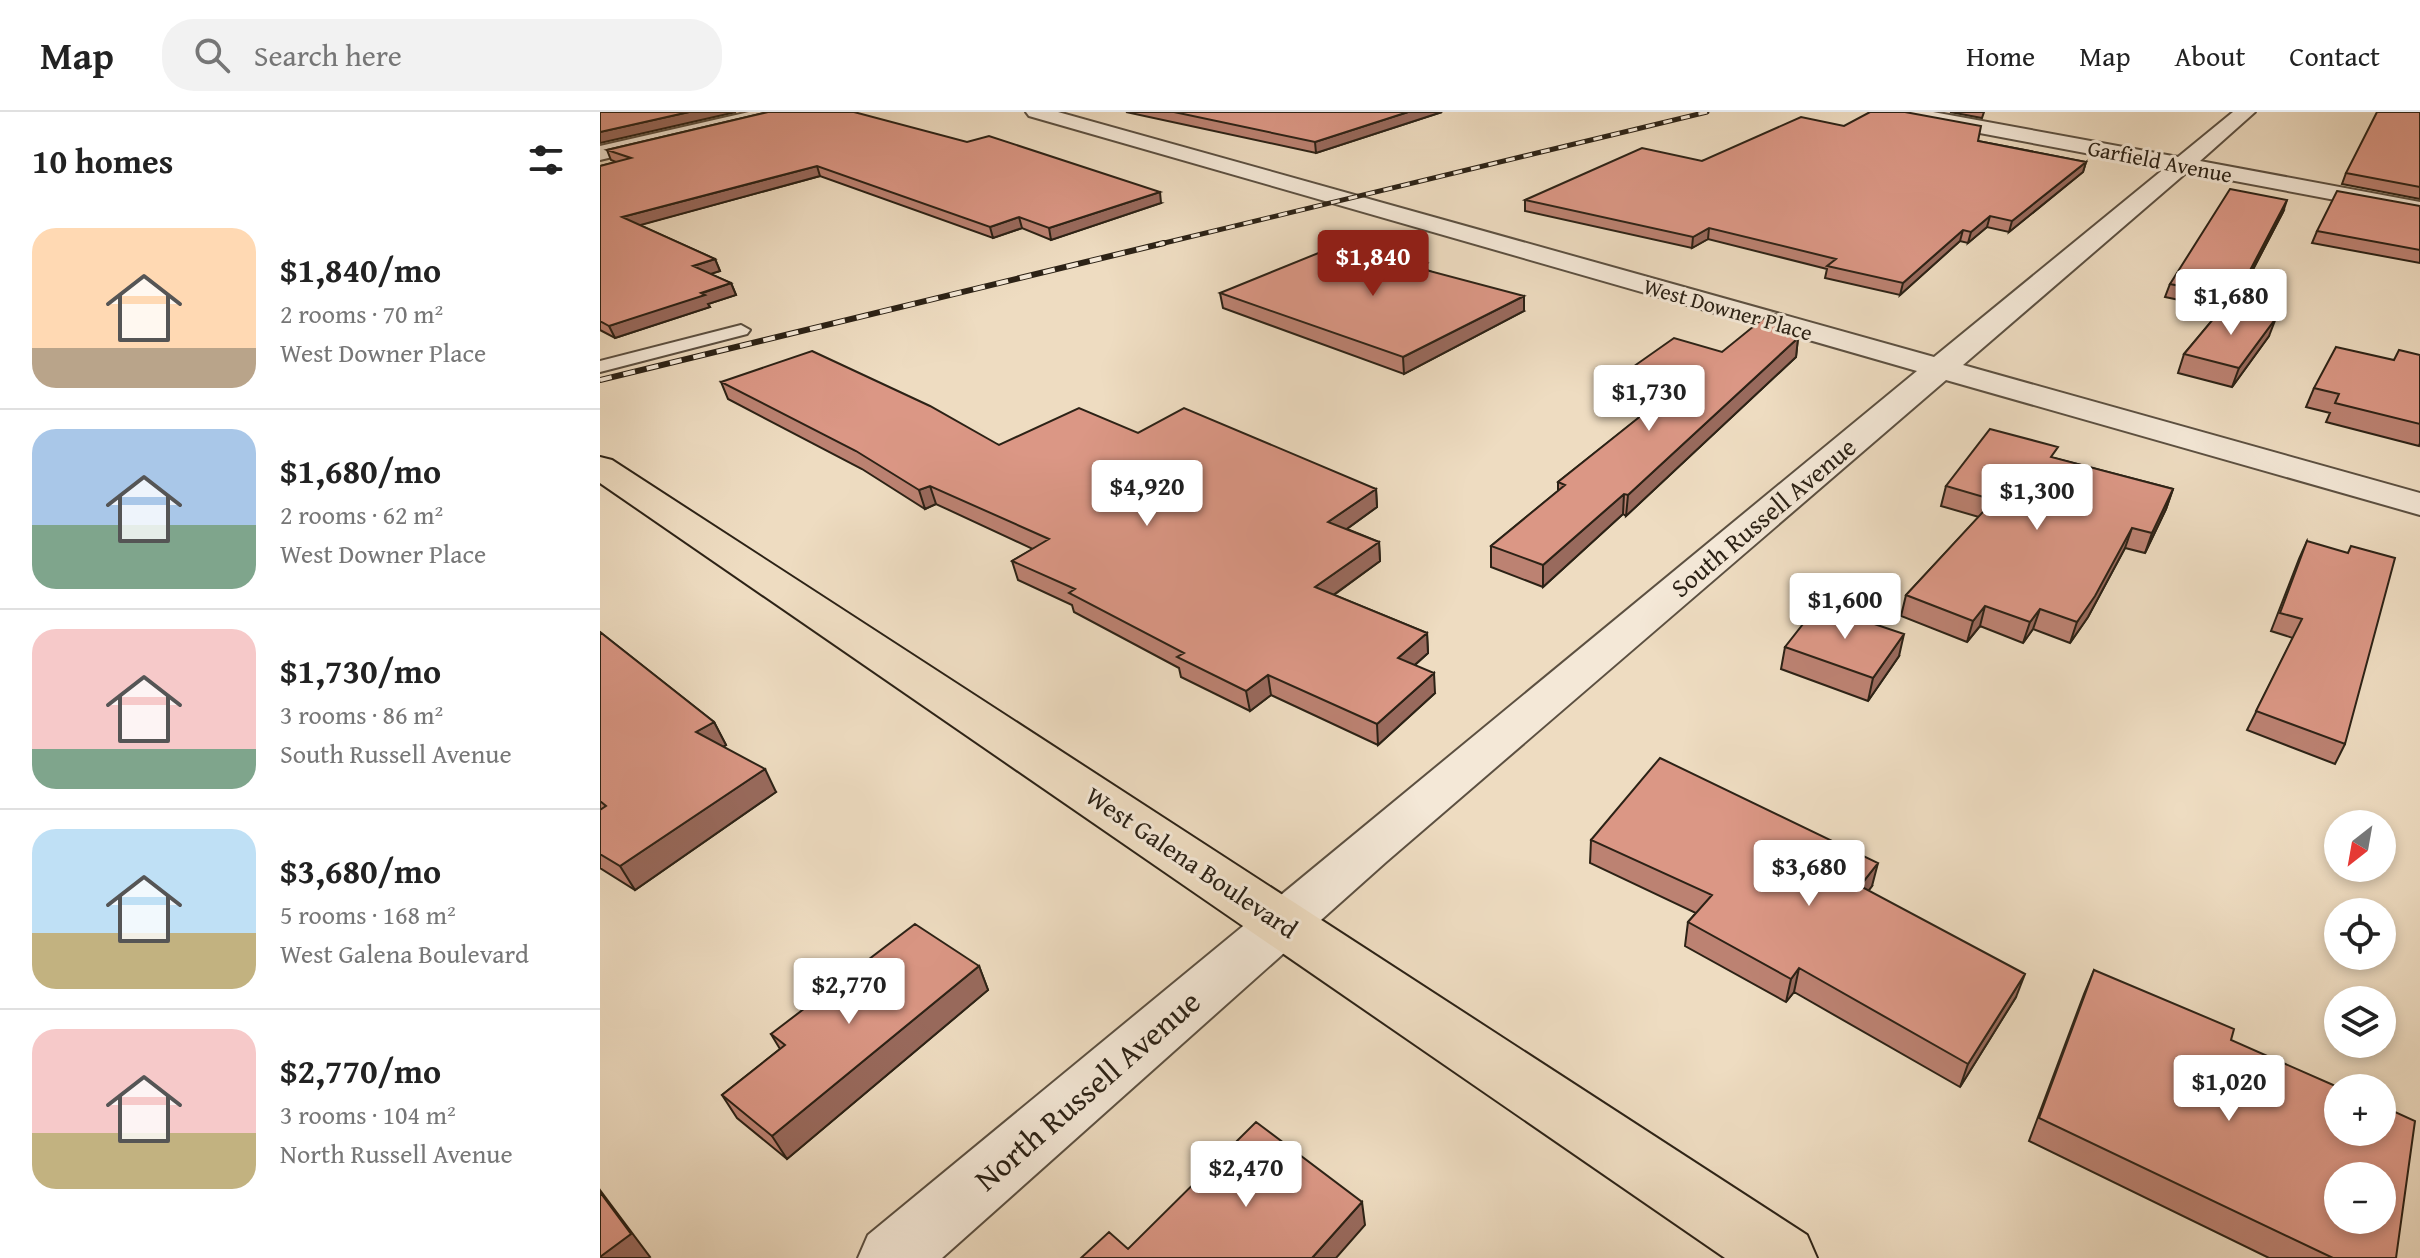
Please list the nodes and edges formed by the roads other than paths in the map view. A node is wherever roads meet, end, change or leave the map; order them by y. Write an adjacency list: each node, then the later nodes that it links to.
1 (775, 112): 5 (street)
2 (1036, 112): 10 (street, West Downer Place)
3 (1900, 112): 6 (street, Garfield Avenue)
4 (2245, 112): 6 (street, South Russell Avenue)
5 (600, 153)
6 (2180, 164): 7 (street, Garfield Avenue); 10 (street, South Russell Avenue)
7 (2420, 209)
8 (741, 330): 9 (lane)
9 (600, 367)
10 (1939, 368): 12 (street, West Downer Place); 13 (street, South Russell Avenue)
11 (600, 467): 13 (main road, West Galena Boulevard)
12 (2420, 504)
13 (1282, 923): 14 (street, North Russell Avenue); 15 (main road, West Galena Boulevard)
14 (892, 1258)
15 (1783, 1258)

